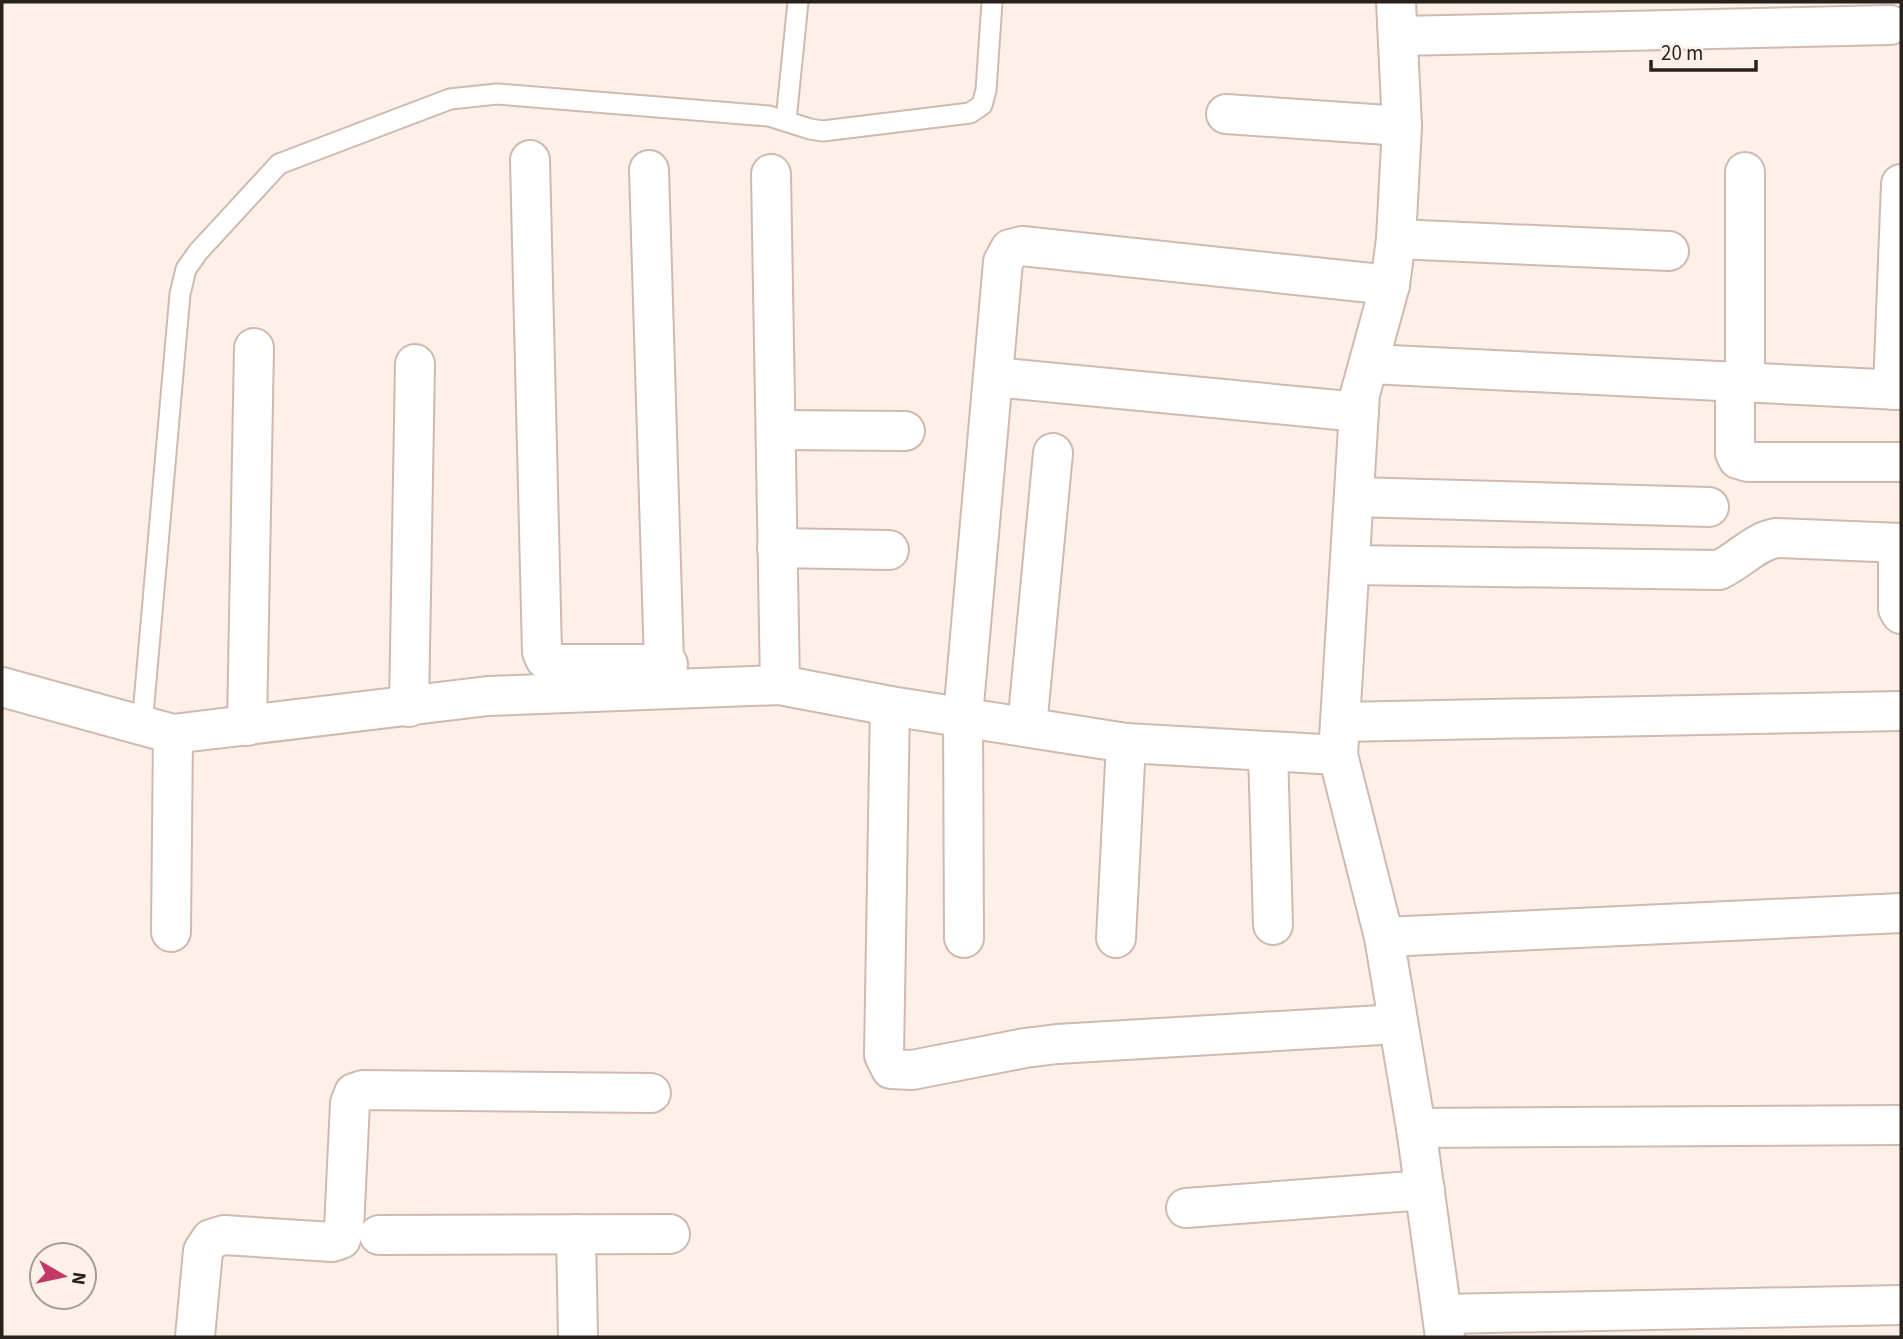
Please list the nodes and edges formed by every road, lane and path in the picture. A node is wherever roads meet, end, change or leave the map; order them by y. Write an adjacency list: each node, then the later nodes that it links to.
1 (798, 2): 7 (lane)
2 (992, 2): 7 (lane)
3 (1819, 14): 4 (street); 5 (street)
4 (1397, 19): 8 (street)
5 (1890, 25)
6 (1226, 114): 8 (street)
7 (786, 120): 44 (lane)
8 (1402, 125): 14 (street)
9 (530, 160): 35 (street)
10 (649, 170): 35 (street)
11 (1745, 172): 21 (street)
12 (771, 174): 24 (street)
13 (1901, 184): 22 (street)
14 (1396, 239): 15 (street); 16 (street)
15 (1669, 251)
16 (1390, 285): 19 (street); 20 (street)
17 (254, 348): 42 (street)
18 (415, 364): 38 (street)
19 (1370, 364): 21 (street); 23 (street)
20 (993, 377): 23 (street); 41 (street)
21 (1740, 381): 22 (street); 27 (street)
22 (1897, 390)
23 (1359, 412): 28 (street)
24 (776, 430): 25 (street); 31 (street)
25 (905, 430)
26 (1053, 453): 43 (street)
27 (1901, 461)
28 (1354, 497): 29 (street); 33 (street)
29 (1709, 507)
30 (1899, 543): 33 (street); 34 (street)
31 (777, 548): 32 (street); 36 (street)
32 (888, 550)
33 (1350, 565): 45 (street)
34 (1901, 614)
35 (664, 664): 36 (street)
36 (780, 673): 38 (street); 39 (street)
37 (2, 687): 44 (street)
38 (409, 706): 42 (street)
39 (890, 706): 41 (street); 54 (street)
40 (1901, 711): 45 (street)
41 (963, 716): 43 (street); 52 (street)
42 (247, 726): 44 (street)
43 (1027, 727): 46 (street)
44 (158, 730): 50 (street)
45 (1339, 738): 47 (street); 51 (street)
46 (1126, 743): 47 (street); 53 (street)
47 (1268, 751): 49 (street)
48 (1901, 913): 51 (street)
49 (1273, 925)
50 (171, 932)
51 (1384, 937): 54 (street)
52 (964, 938)
53 (1116, 938)
54 (1398, 1024): 57 (street)
55 (651, 1093): 65 (street)
56 (1901, 1125): 57 (street)
57 (1416, 1128): 58 (street)
58 (1425, 1189): 59 (street); 64 (street)
59 (1185, 1208)
60 (576, 1234): 61 (street); 62 (street); 66 (street)
61 (670, 1234)
62 (379, 1235)
63 (1901, 1305): 64 (street)
64 (1444, 1325)
65 (195, 1337)
66 (578, 1337)

